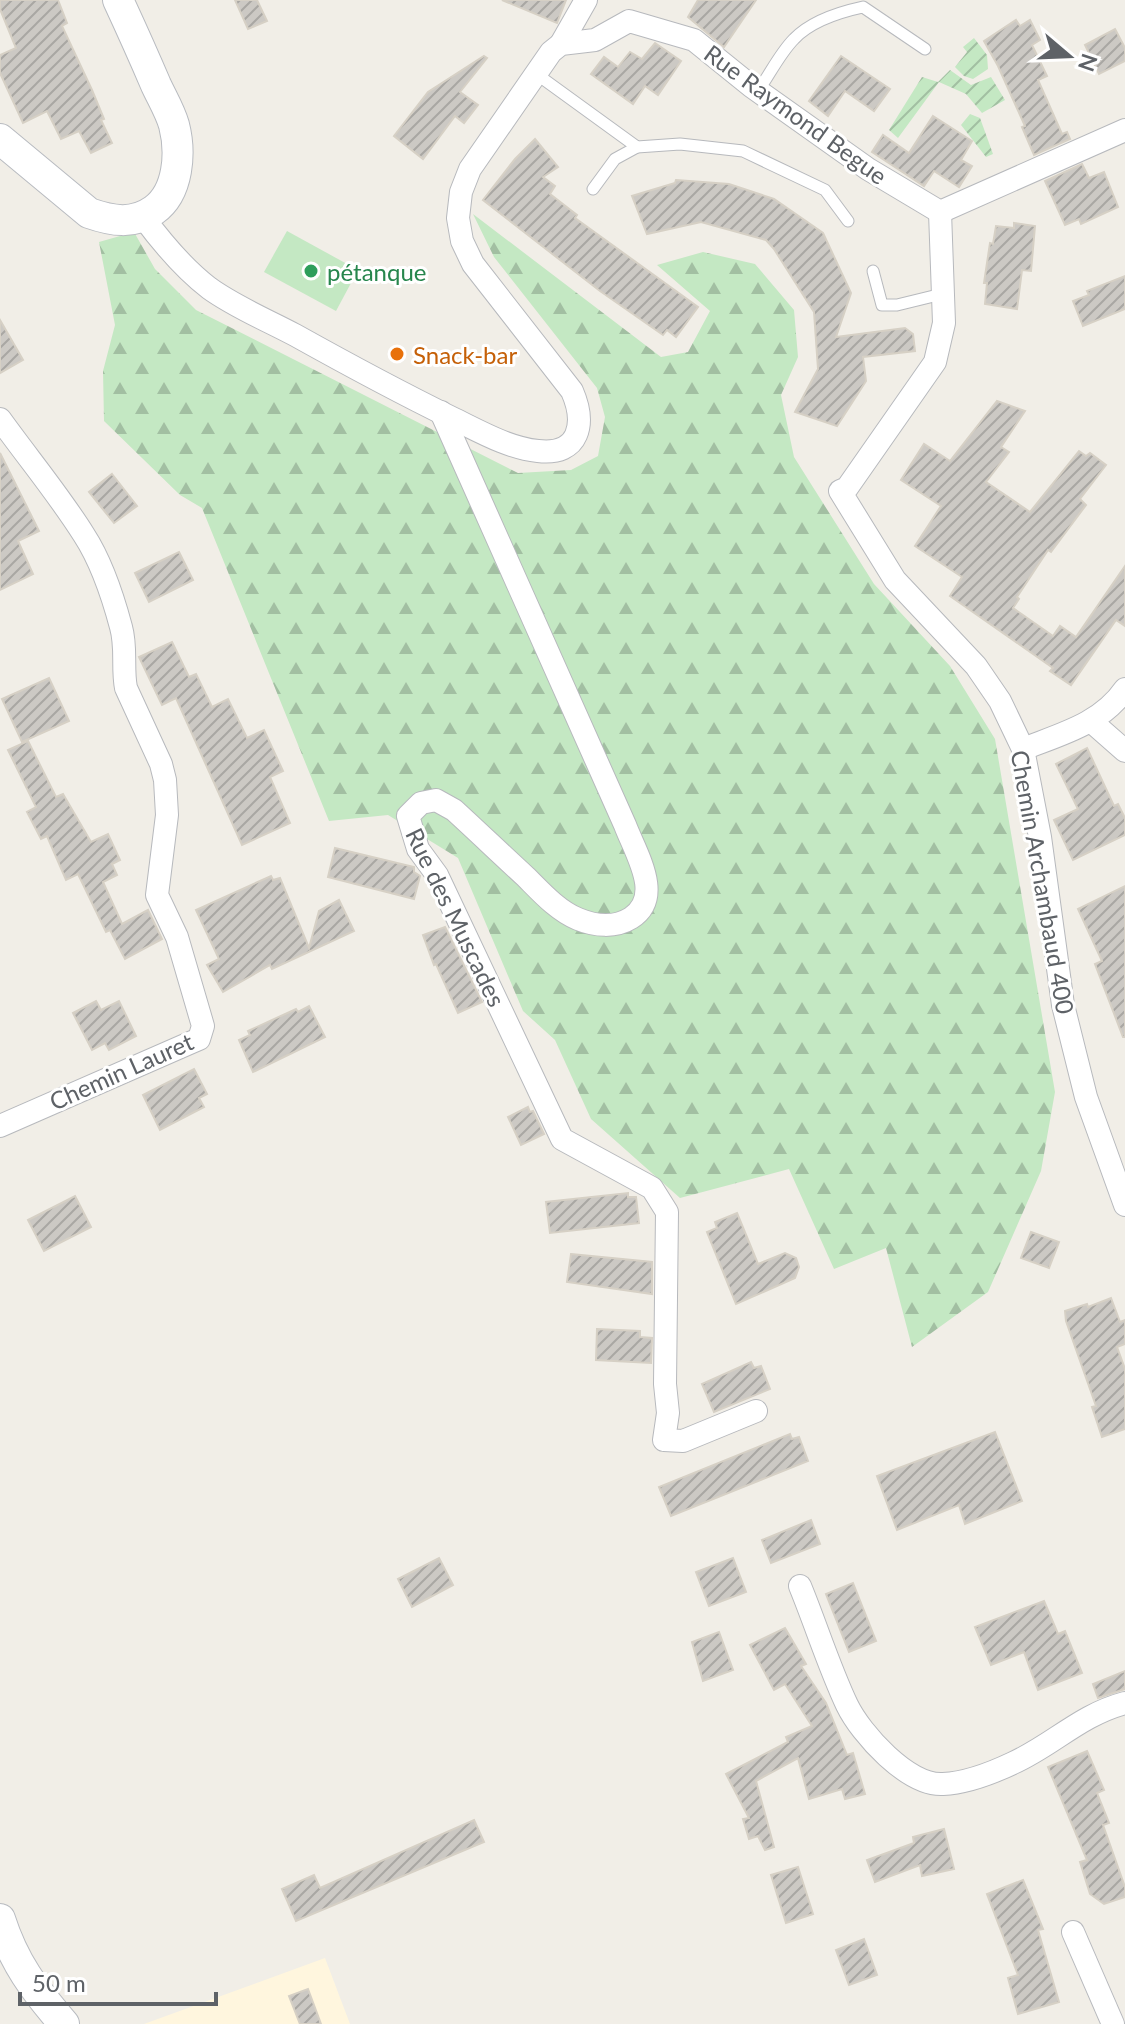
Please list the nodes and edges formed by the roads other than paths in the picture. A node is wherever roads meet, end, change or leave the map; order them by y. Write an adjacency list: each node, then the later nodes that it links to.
1 (118, 0): 12 (main road)
2 (586, 0): 3 (street)
3 (561, 44): 5 (street); 6 (street, Rue Raymond Begue)
4 (925, 49): 6 (lane)
5 (535, 72): 9 (lane); 16 (street)
6 (758, 91): 11 (street, Rue Raymond Begue)
7 (1125, 130): 11 (street)
8 (0, 139): 12 (main road)
9 (637, 147): 10 (lane); 13 (lane)
10 (593, 189)
11 (940, 212): 15 (street, Chemin Archambaud 400)
12 (143, 217): 16 (street)
13 (848, 221)
14 (873, 271): 15 (lane)
15 (942, 294): 20 (street, Chemin Archambaud 400)
16 (441, 412): 24 (street, Rue des Muscades)
17 (0, 419): 22 (street, Chemin Lauret)
18 (1125, 689): 19 (street)
19 (1092, 722): 20 (street); 21 (street)
20 (1023, 749): 23 (street, Chemin Archambaud 400)
21 (1125, 751)
22 (0, 1126)
23 (1125, 1205)
24 (756, 1411)
25 (800, 1586): 26 (street)
26 (1125, 1703)
27 (0, 1919): 29 (main road)
28 (1073, 1932): 30 (street)
29 (64, 2024)
30 (1113, 2024)

